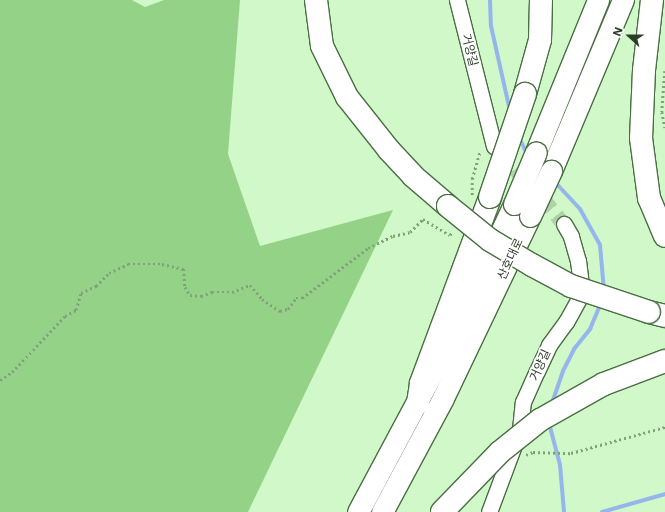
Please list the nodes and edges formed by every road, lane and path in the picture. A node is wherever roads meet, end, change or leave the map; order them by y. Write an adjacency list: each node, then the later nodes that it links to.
1 (316, 0): 11 (highway)
2 (326, 0): 11 (highway)
3 (457, 0): 10 (street, 거양길)
4 (541, 0): 11 (highway, bridge)
5 (598, 0): 12 (street, 산호대로, bridge)
6 (624, 0): 12 (street, 산호대로, bridge)
7 (652, 0): 15 (highway)
8 (665, 71): 9 (path)
9 (665, 128)
10 (487, 146): 11 (path)
11 (466, 200): 16 (highway, bridge); 19 (highway)
12 (522, 210): 19 (street, 산호대로); 23 (street, 산호대로)
13 (564, 224): 25 (street, 거양길)
14 (453, 229): 18 (path)
15 (665, 236)
16 (658, 309)
17 (665, 361): 24 (highway, bridge)
18 (0, 380)
19 (418, 403): 22 (street, 산호대로)
20 (665, 427): 21 (path)
21 (533, 452)
22 (358, 512)
23 (382, 512)
24 (442, 512)
25 (489, 512)

